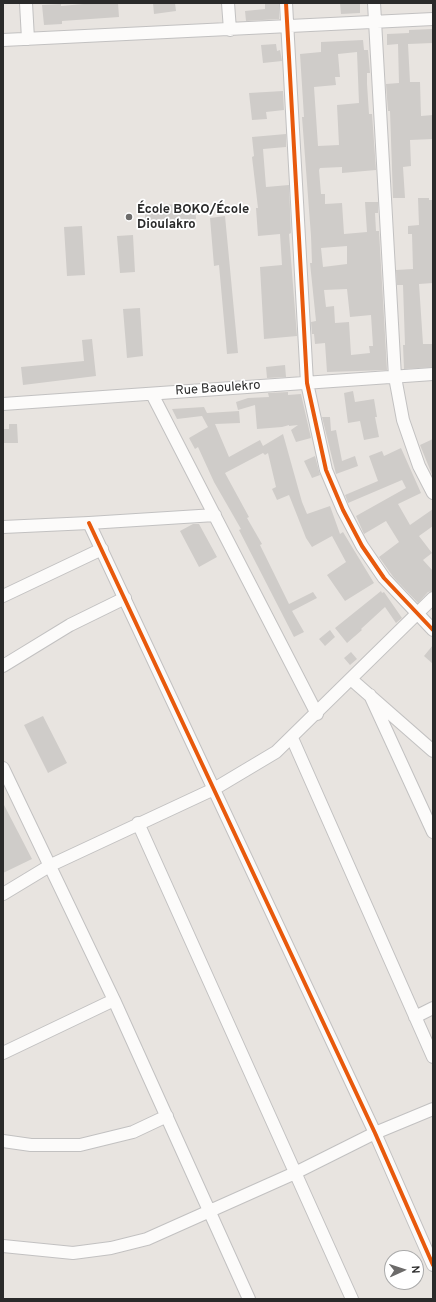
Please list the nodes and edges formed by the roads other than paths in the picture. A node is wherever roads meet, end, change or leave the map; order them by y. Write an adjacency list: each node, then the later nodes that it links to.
1 (26, 3): 9 (street)
2 (228, 3): 8 (street)
3 (286, 3): 7 (street)
4 (374, 3): 6 (street)
5 (433, 19): 6 (street)
6 (375, 22): 7 (street); 12 (street)
7 (287, 27): 8 (street); 13 (street)
8 (230, 30): 9 (street)
9 (28, 39): 10 (street)
10 (3, 40)
11 (433, 374): 12 (street, Rue Baoulekro)
12 (394, 377): 13 (street, Rue Baoulekro); 16 (street)
13 (307, 383): 14 (street, Rue Baoulekro); 24 (street)
14 (152, 394): 15 (street, Rue Baoulekro); 17 (street)
15 (3, 404)
16 (433, 494)
17 (215, 515): 18 (street); 29 (street)
18 (89, 523): 19 (street); 20 (street)
19 (3, 527)
20 (102, 549): 21 (street); 22 (street)
21 (3, 596)
22 (125, 598): 26 (street); 33 (street)
23 (433, 598): 24 (street)
24 (417, 615): 25 (street); 27 (street)
25 (433, 630)
26 (3, 666)
27 (352, 680): 28 (street); 29 (street)
28 (370, 695): 31 (street); 35 (street)
29 (317, 714): 30 (street)
30 (292, 738): 33 (street); 40 (street)
31 (433, 751)
32 (3, 768): 36 (street)
33 (214, 788): 34 (street); 45 (street)
34 (138, 823): 36 (street); 47 (street)
35 (433, 832)
36 (51, 865): 37 (street); 38 (street)
37 (3, 894)
38 (114, 1000): 41 (street); 44 (street)
39 (433, 1008): 40 (street)
40 (415, 1017): 42 (street)
41 (3, 1053)
42 (433, 1057)
43 (433, 1109): 45 (street)
44 (167, 1116): 46 (street); 48 (street)
45 (375, 1133): 47 (street); 50 (street)
46 (3, 1141)
47 (295, 1173): 48 (street); 52 (street)
48 (210, 1212): 49 (street); 51 (street)
49 (3, 1246)
50 (433, 1265)
51 (249, 1299)
52 (352, 1299)

